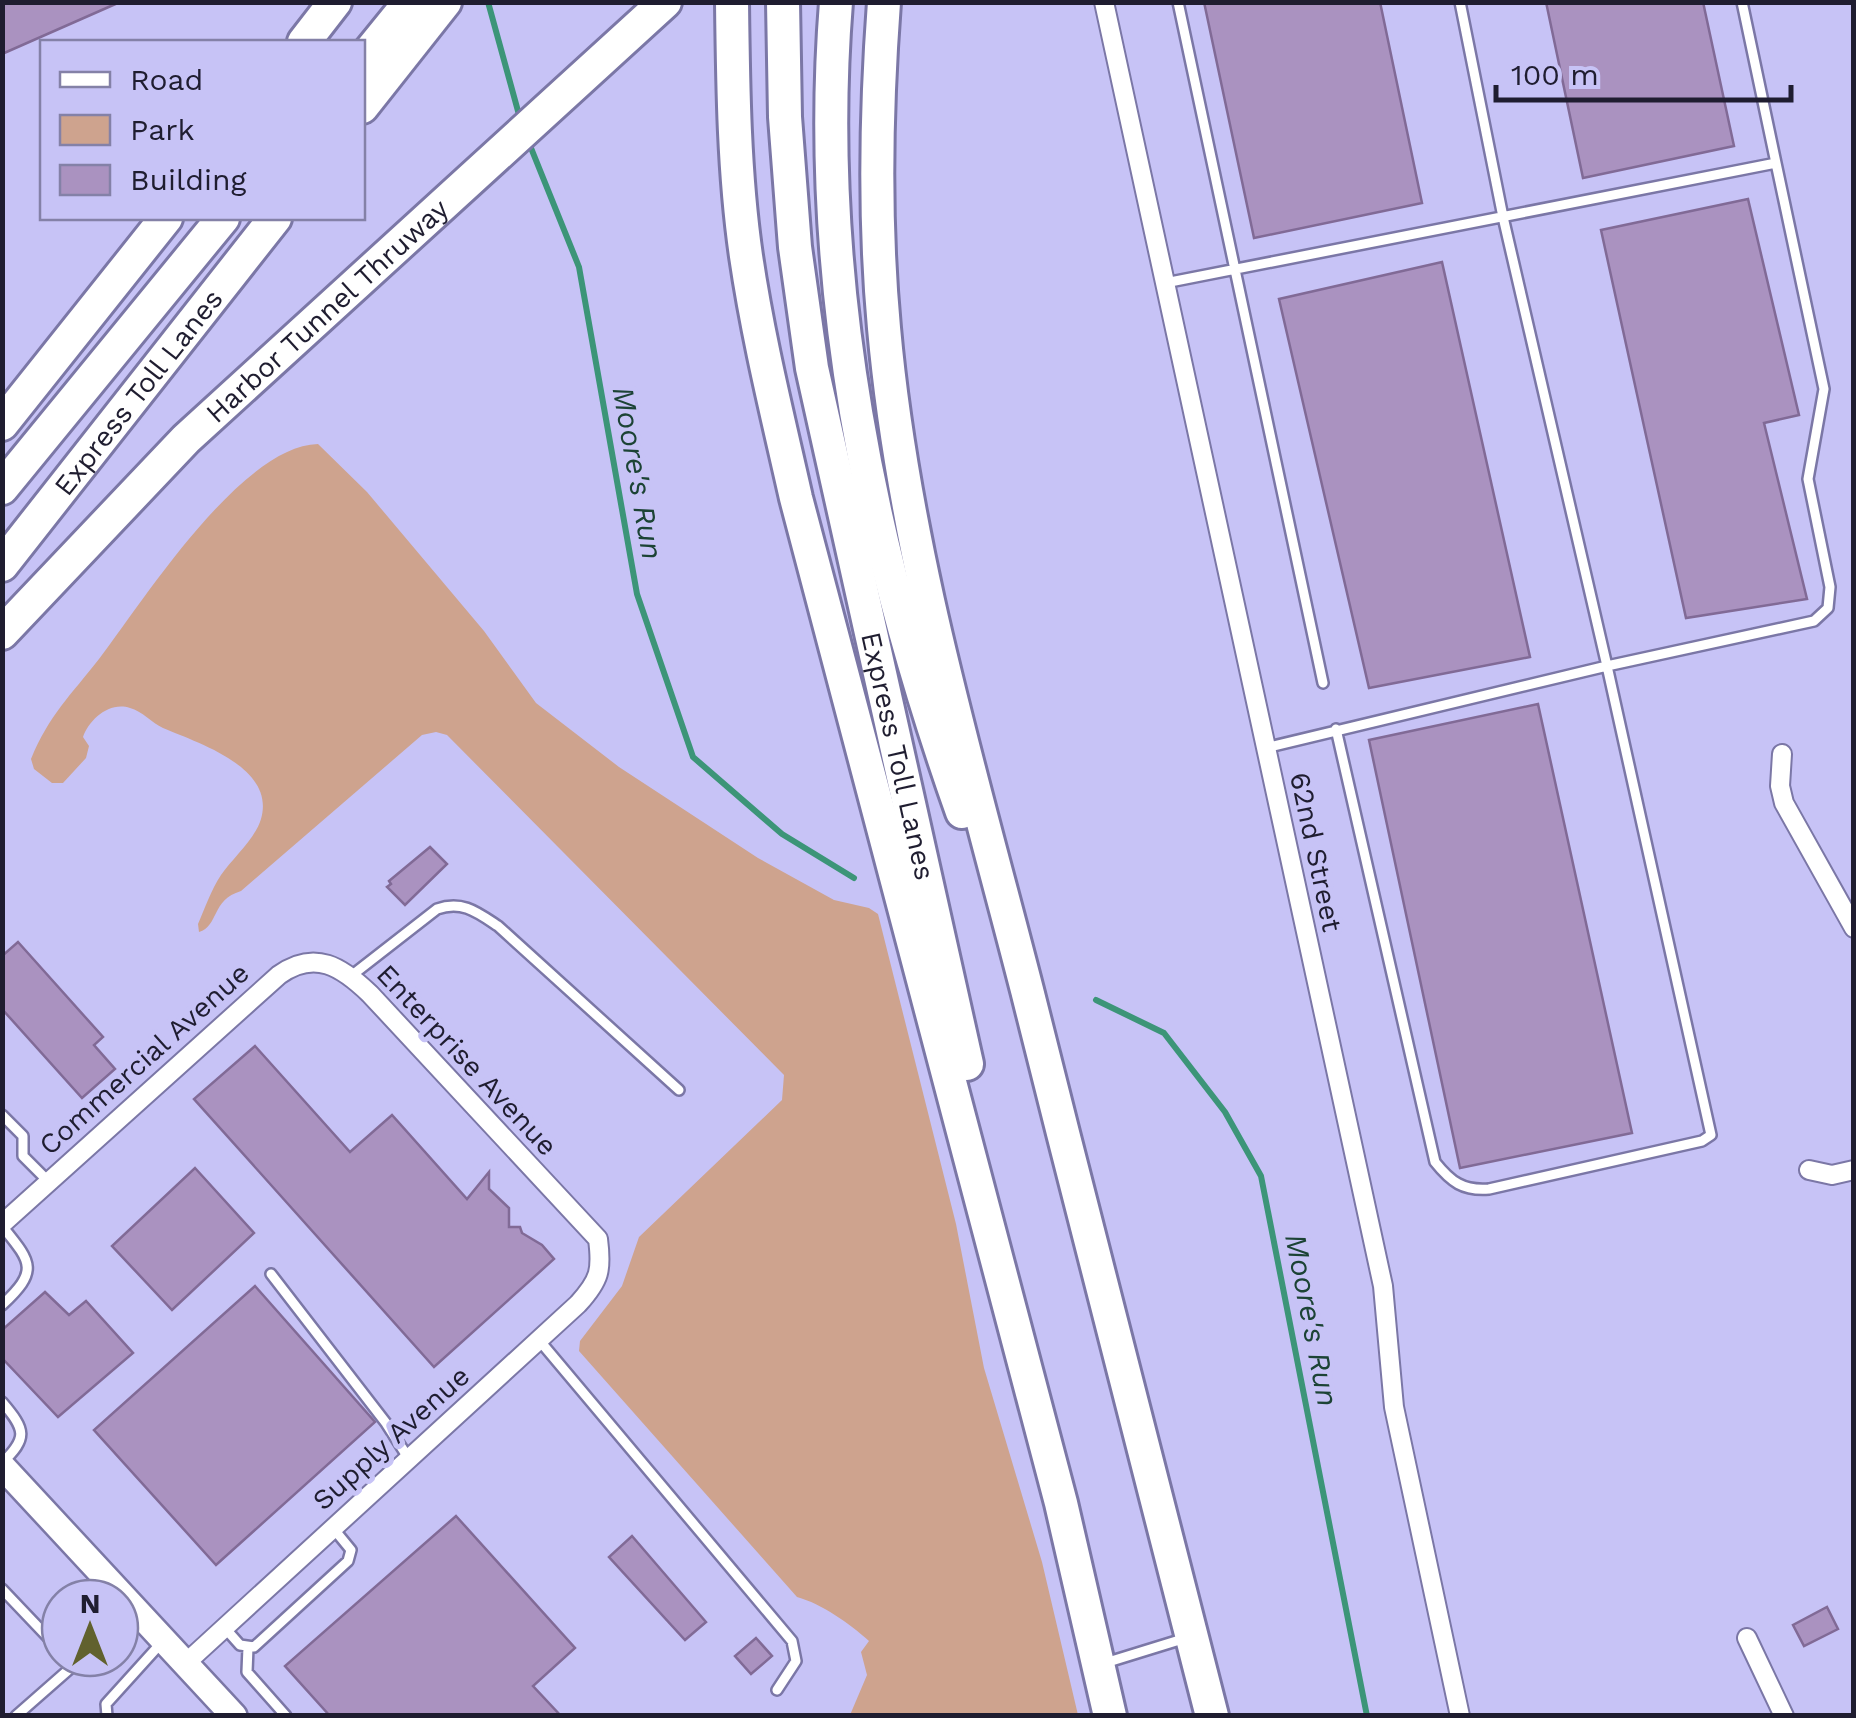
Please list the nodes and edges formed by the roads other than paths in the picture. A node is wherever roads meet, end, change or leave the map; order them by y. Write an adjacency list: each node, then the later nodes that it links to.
1 (336, 2): 13 (highway)
2 (410, 2): 14 (highway)
3 (444, 2): 15 (highway)
4 (665, 2): 28 (highway, Harbor Tunnel Thruway)
5 (732, 2): 51 (highway)
6 (784, 2): 51 (highway, Express Toll Lanes)
7 (836, 2): 34 (highway, Express Toll Lanes)
8 (884, 2): 34 (highway)
9 (1104, 2): 23 (street, 62nd Street)
10 (1178, 2): 22 (lane)
11 (1460, 2): 17 (lane)
12 (1742, 2): 16 (lane)
13 (306, 40)
14 (365, 56)
15 (365, 103)
16 (1776, 164): 17 (lane); 29 (lane)
17 (1503, 217): 22 (lane); 29 (lane)
18 (164, 220): 24 (highway)
19 (221, 220): 25 (highway, Express Toll Lanes)
20 (245, 220): 26 (highway)
21 (273, 220): 27 (highway, Express Toll Lanes)
22 (1232, 268): 23 (lane); 30 (lane)
23 (1164, 284): 32 (street, 62nd Street)
24 (2, 424)
25 (2, 488)
26 (2, 528)
27 (2, 565)
28 (2, 633)
29 (1607, 666): 31 (lane); 31 (lane)
30 (1323, 682)
31 (1336, 729): 32 (lane)
32 (1265, 748): 72 (street, 62nd Street)
33 (1782, 754): 35 (street)
34 (1009, 922): 58 (highway)
35 (1854, 928)
36 (278, 976): 37 (street, Enterprise Avenue); 42 (street, Commercial Avenue)
37 (351, 976): 38 (lane); 44 (street, Enterprise Avenue)
38 (679, 1090)
39 (2, 1115): 42 (lane)
40 (1809, 1170): 41 (street)
41 (1854, 1170)
42 (49, 1182): 43 (street, Commercial Avenue)
43 (2, 1225): 46 (lane)
44 (598, 1238): 47 (street, Supply Avenue)
45 (271, 1274): 49 (lane)
46 (2, 1304)
47 (539, 1340): 49 (street, Supply Avenue); 65 (lane)
48 (2, 1402): 50 (lane)
49 (409, 1459): 52 (street, Supply Avenue)
50 (2, 1465): 53 (main road)
51 (1061, 1503): 63 (highway)
52 (333, 1528): 56 (street, Supply Avenue); 61 (lane)
53 (94, 1578)
54 (2, 1589): 57 (lane)
55 (140, 1626): 60 (main road)
56 (224, 1627): 61 (lane); 62 (street, Supply Avenue)
57 (40, 1629)
58 (1191, 1636): 63 (lane); 71 (highway)
59 (1747, 1638): 73 (street)
60 (165, 1639): 62 (main road); 67 (lane)
61 (248, 1647): 69 (lane)
62 (187, 1662): 68 (main road)
63 (1098, 1665): 70 (highway)
64 (55, 1678): 66 (lane)
65 (777, 1690)
66 (16, 1716)
67 (107, 1716)
68 (234, 1716)
69 (286, 1716)
70 (1110, 1716)
71 (1212, 1716)
72 (1460, 1716)
73 (1784, 1716)

